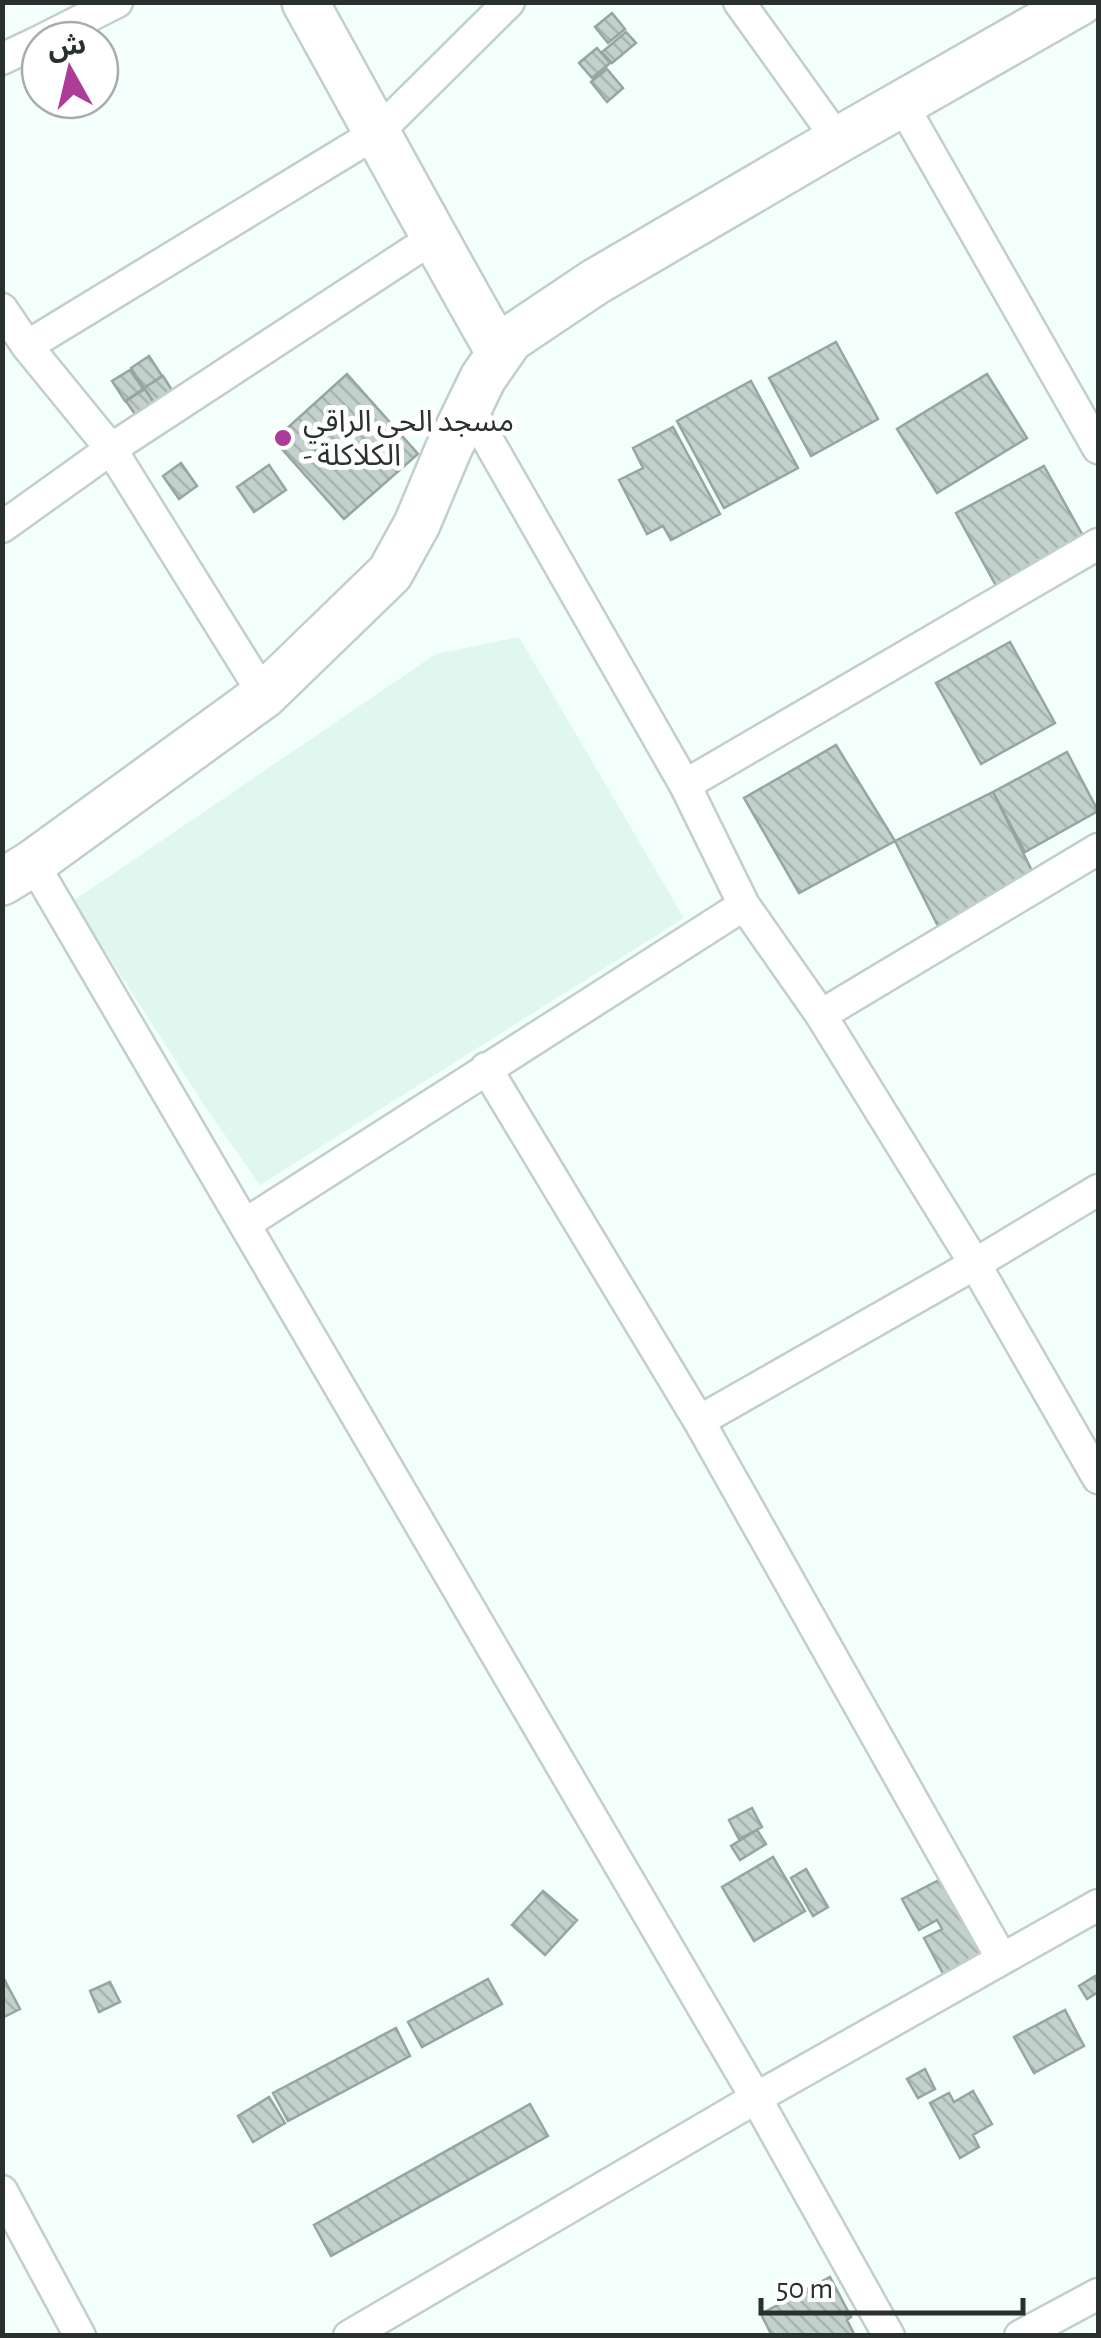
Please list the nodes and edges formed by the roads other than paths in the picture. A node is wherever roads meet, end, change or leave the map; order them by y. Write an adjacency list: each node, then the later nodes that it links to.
1 (117, 2): 6 (street)
2 (305, 2): 8 (street)
3 (509, 2): 8 (street)
4 (1080, 2): 7 (street)
5 (752, 7): 9 (street)
6 (81, 20)
7 (902, 104): 9 (street); 15 (street)
8 (378, 132): 10 (street); 12 (street)
9 (838, 140): 13 (street)
10 (433, 238): 13 (street); 16 (street)
11 (2, 309): 12 (street)
12 (27, 346): 16 (street)
13 (499, 352): 14 (street)
14 (469, 407): 19 (street); 20 (street)
15 (1098, 448)
16 (112, 449): 17 (street); 19 (street)
17 (2, 527)
18 (1098, 544): 20 (street)
19 (264, 695): 22 (street)
20 (685, 785): 23 (street)
21 (1098, 849): 24 (street)
22 (18, 872): 27 (street)
23 (744, 905): 24 (street); 25 (street)
24 (821, 1015): 28 (street)
25 (486, 1068): 27 (street); 29 (street)
26 (1098, 1190): 28 (street)
27 (246, 1224): 33 (street)
28 (975, 1264): 29 (street); 30 (street)
29 (699, 1421): 32 (street)
30 (1098, 1478)
31 (1098, 1905): 32 (street)
32 (1002, 1960): 33 (street)
33 (756, 2098): 37 (street); 38 (street)
34 (2, 2191): 36 (street)
35 (1098, 2294): 39 (street)
36 (80, 2336)
37 (349, 2336)
38 (889, 2336)
39 (1020, 2336)

